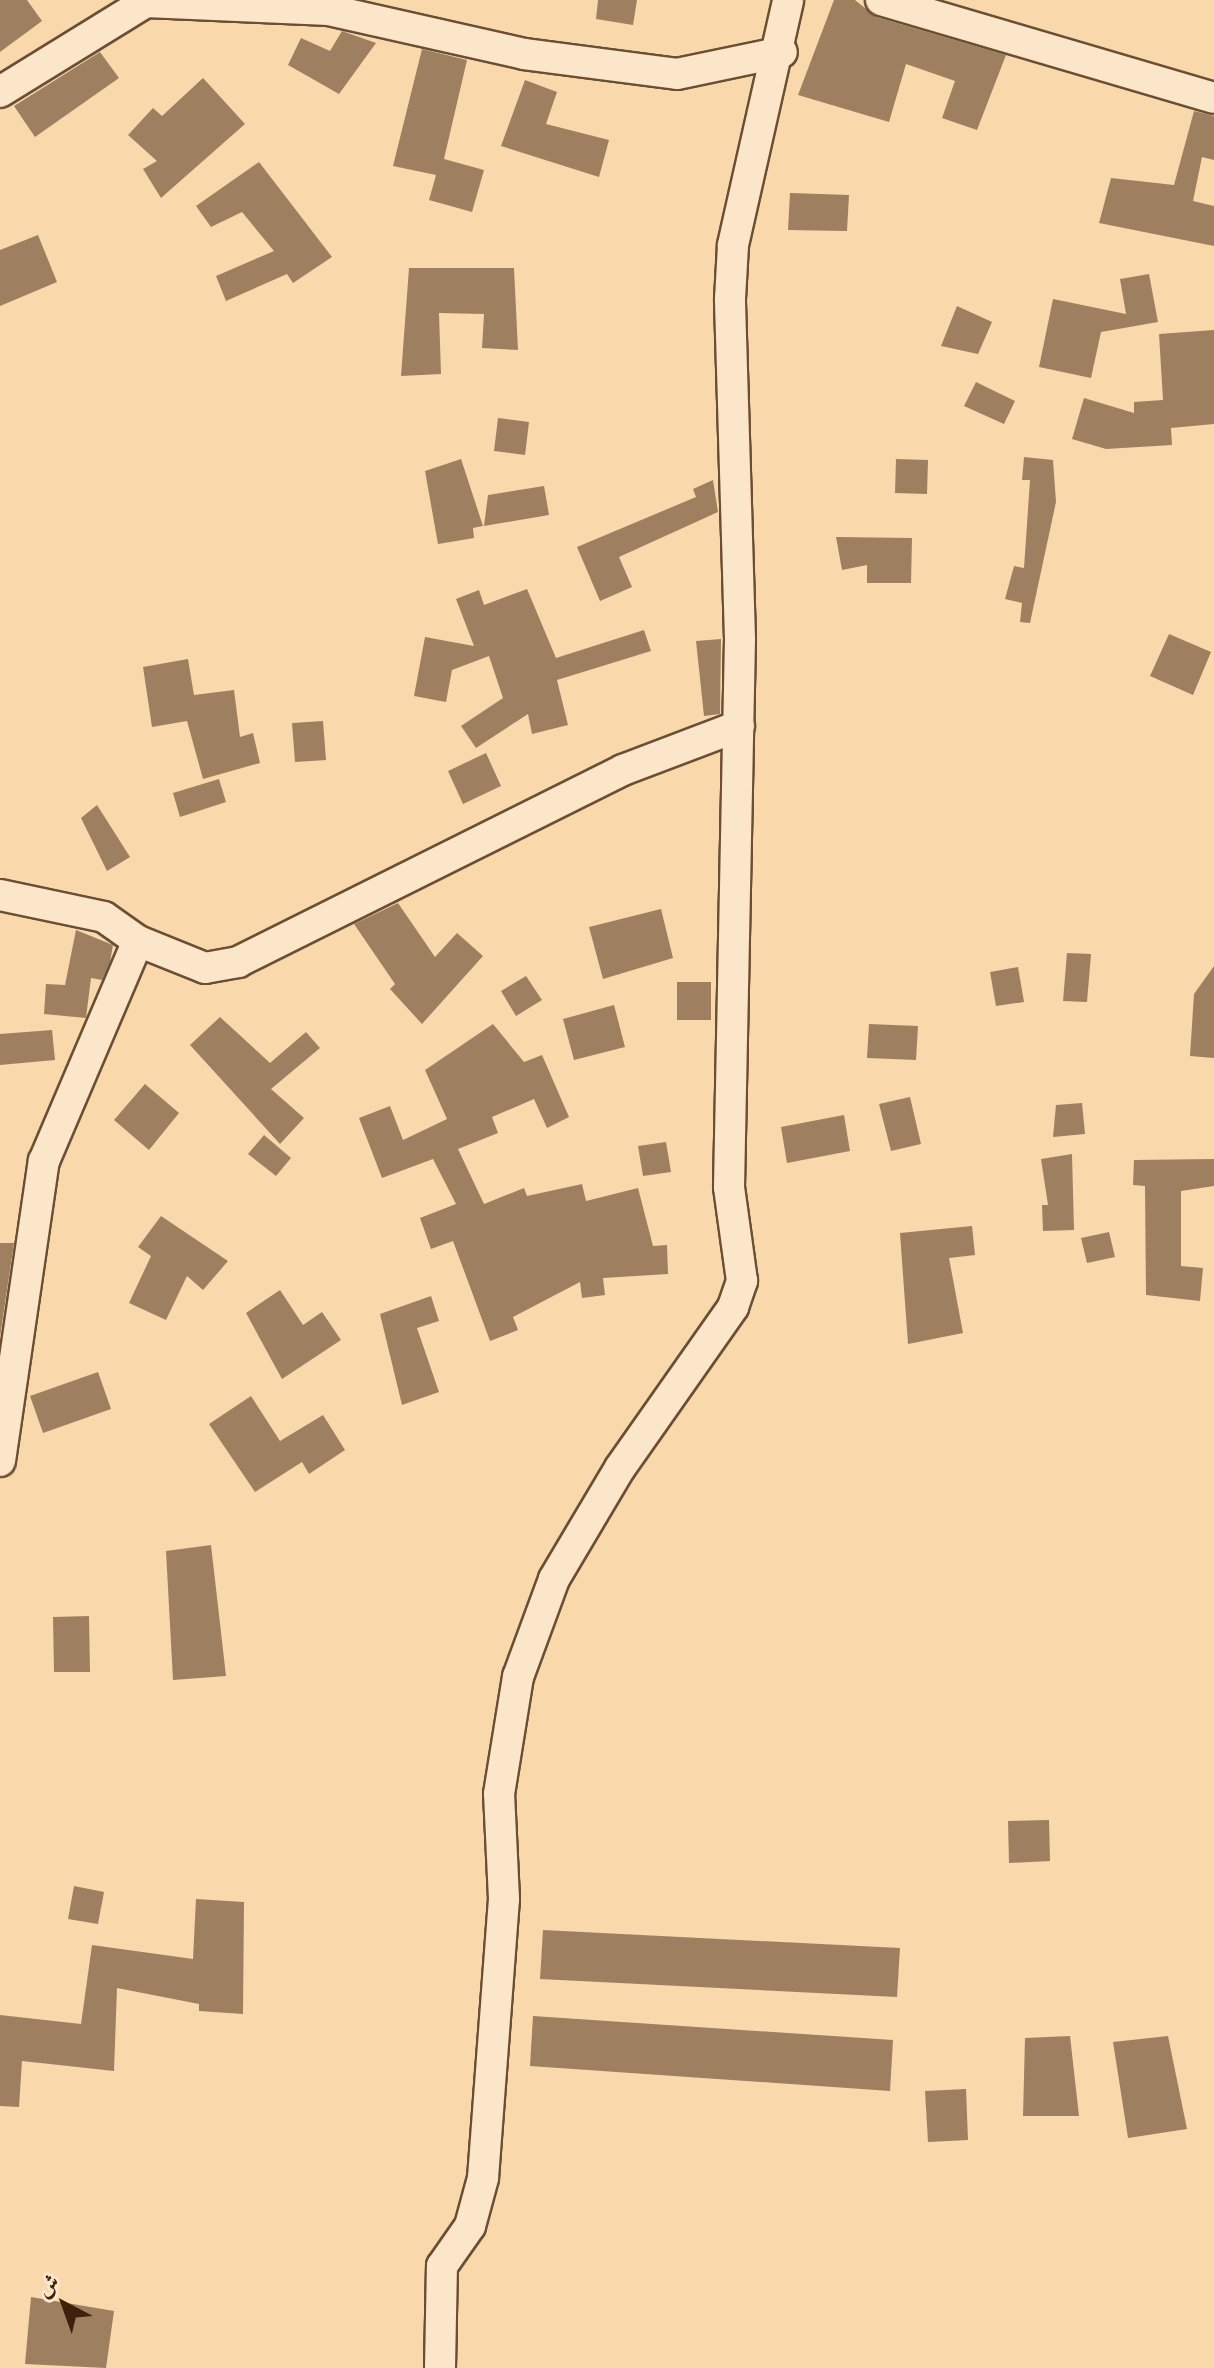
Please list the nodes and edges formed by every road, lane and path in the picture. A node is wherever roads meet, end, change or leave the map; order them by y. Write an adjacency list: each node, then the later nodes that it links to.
1 (788, 0): 4 (street)
2 (881, 0): 6 (street)
3 (147, 1): 4 (street); 5 (street)
4 (782, 52): 7 (street)
5 (0, 92)
6 (1214, 98)
7 (739, 726): 9 (street); 11 (street)
8 (0, 895): 9 (street)
9 (138, 941): 10 (street)
10 (0, 1461)
11 (440, 2368)

